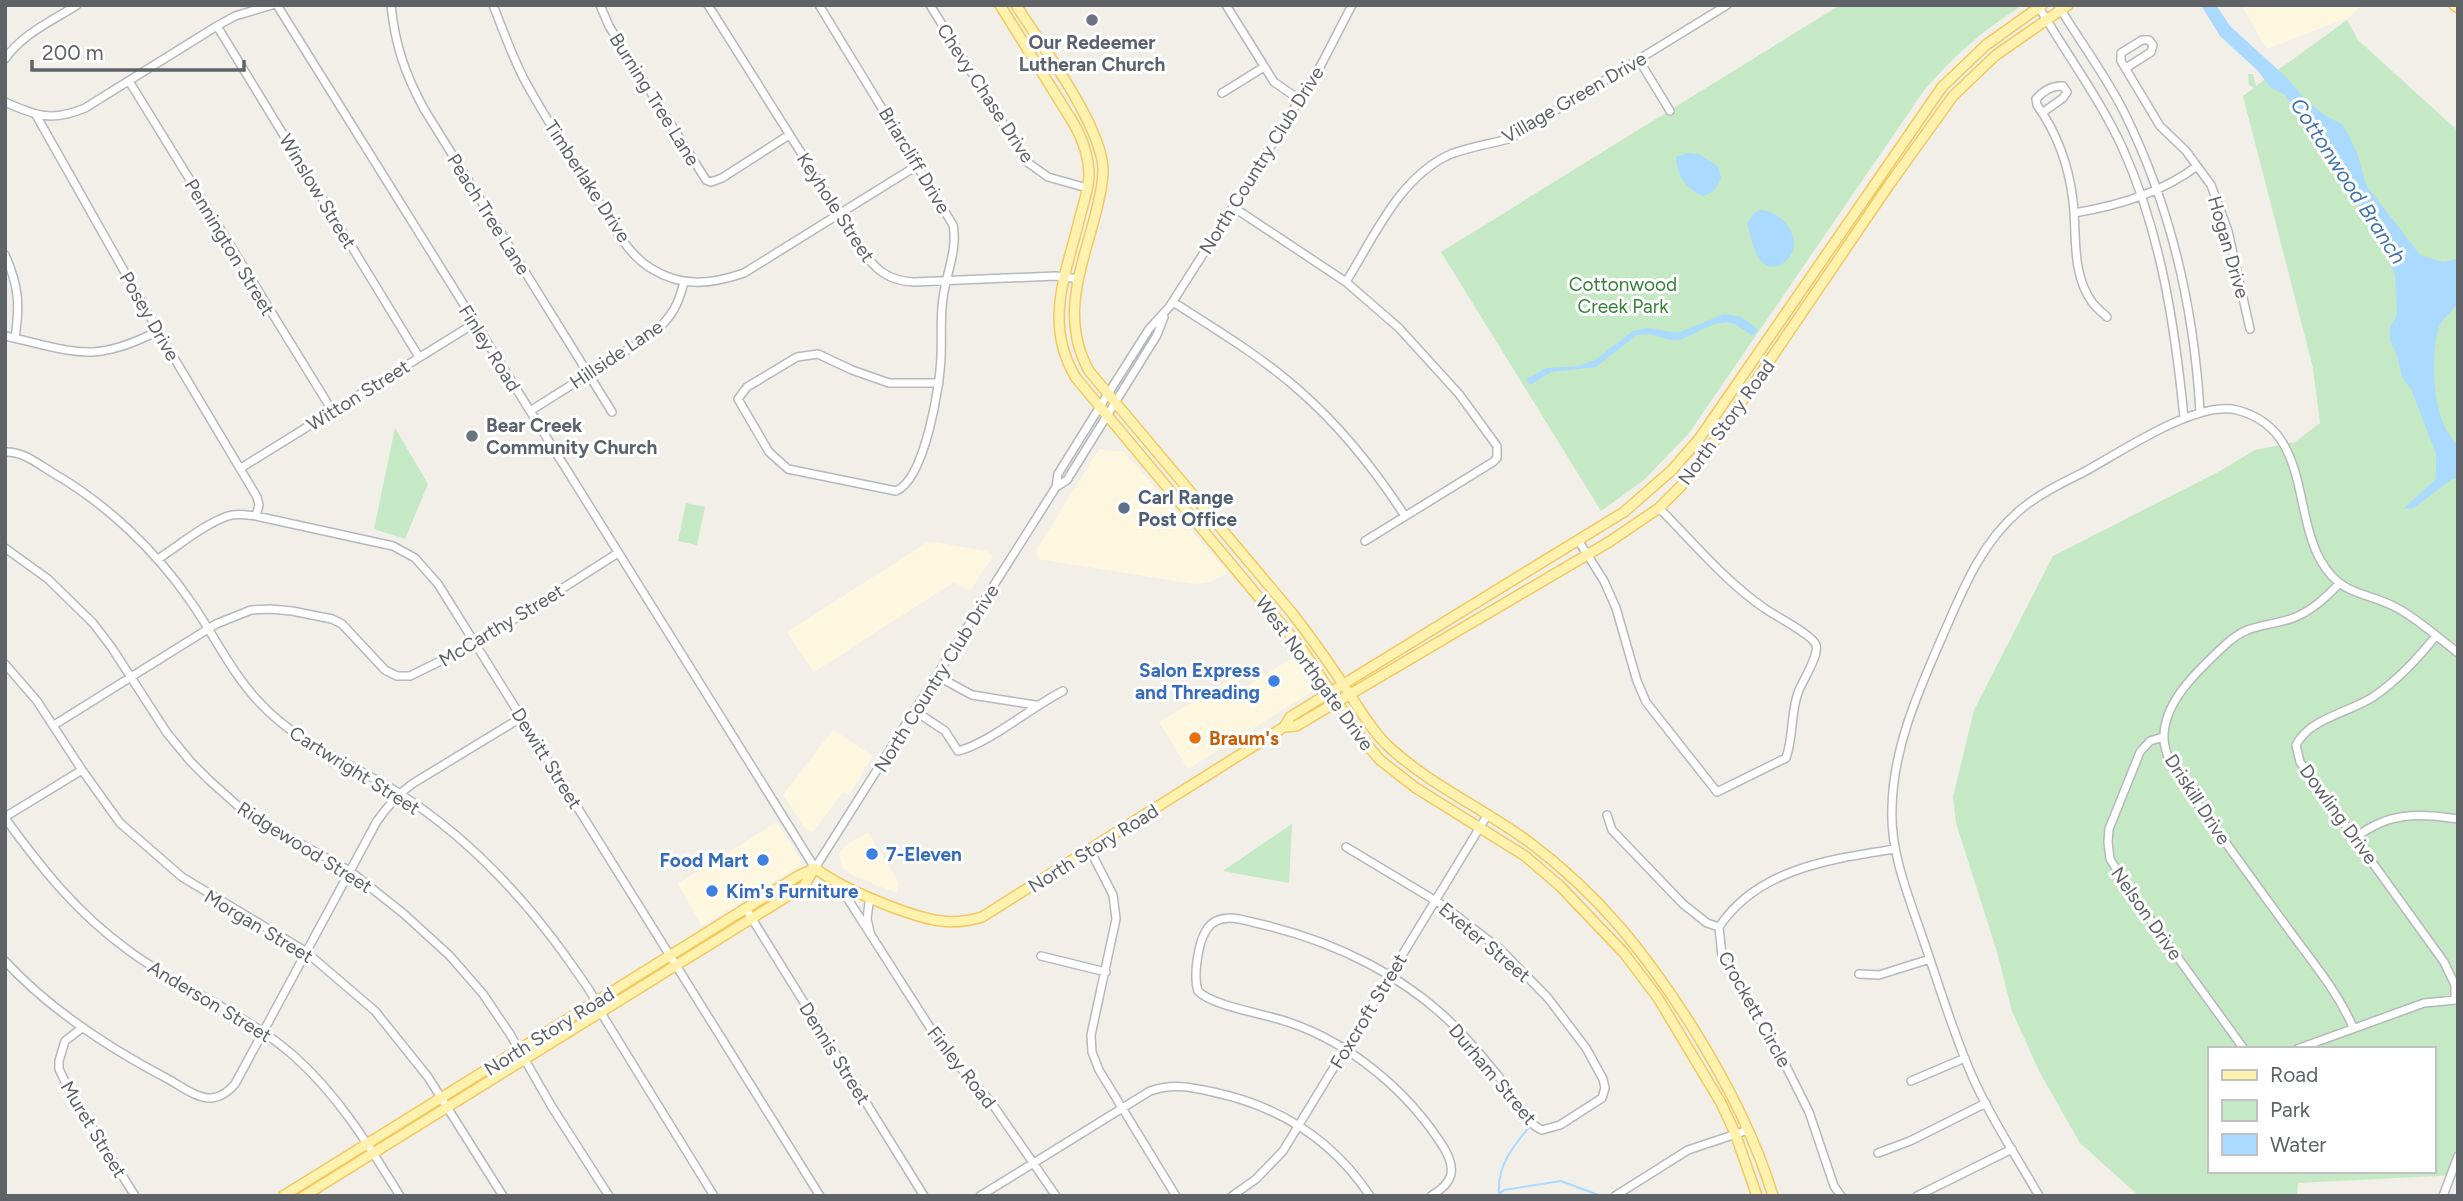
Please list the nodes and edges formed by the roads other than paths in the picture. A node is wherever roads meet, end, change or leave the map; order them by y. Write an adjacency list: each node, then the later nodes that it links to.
1 (77, 5): 20 (street)
2 (274, 5): 17 (street); 57 (street, Finley Road)
3 (391, 5): 63 (street, Peach Tree Lane)
4 (493, 5): 52 (street, Timberlake Drive)
5 (600, 5): 37 (street, Burning Tree Lane)
6 (708, 5): 37 (street, Keyhole Street)
7 (819, 5): 40 (street, Briarcliff Drive)
8 (930, 5): 42 (street, Chevy Chase Drive)
9 (1000, 5): 32 (main road, West Northgate Drive)
10 (1016, 5): 31 (main road, West Northgate Drive)
11 (1226, 5): 23 (street)
12 (1352, 5): 28 (street, North Country Club Drive)
13 (1727, 5): 21 (street, Village Green Drive)
14 (2040, 6): 16 (street); 18 (main road, North Story Road)
15 (2063, 7): 16 (main road, North Story Road); 22 (street)
16 (2046, 19): 19 (main road, North Story Road); 25 (street)
17 (217, 26): 26 (street); 62 (street, Winslow Street)
18 (2007, 29): 19 (main road); 65 (main road, North Story Road)
19 (2015, 40): 67 (main road, North Story Road)
20 (5, 59)
21 (1639, 60): 33 (street); 53 (street, Village Green Drive)
22 (2095, 62): 25 (street); 30 (street)
23 (1264, 67): 27 (street); 28 (street)
24 (2126, 68): 24 (street); 41 (street, Hogan Drive)
25 (2079, 72): 34 (street)
26 (129, 81): 36 (street); 71 (street, Pennington Street)
27 (1222, 93)
28 (1300, 100): 45 (street, North Country Club Drive)
29 (5, 102): 36 (street)
30 (2118, 102): 34 (street); 38 (street)
31 (1077, 103): 32 (main road); 50 (main road, West Northgate Drive)
32 (1066, 111): 42 (main road, West Northgate Drive)
33 (1670, 111)
34 (2103, 111): 39 (street)
35 (2042, 113): 46 (street)
36 (36, 115): 59 (street, Posey Drive)
37 (789, 135): 47 (street, Keyhole Street)
38 (2143, 155): 39 (street); 43 (street)
39 (2128, 162): 44 (street)
40 (918, 165): 47 (street, Timberlake Drive); 51 (street, Briarcliff Drive)
41 (2197, 166): 43 (street); 58 (street, Hogan Drive)
42 (1087, 188): 49 (main road, West Northgate Drive)
43 (2157, 189): 44 (street); 73 (street)
44 (2140, 195): 46 (street); 75 (street)
45 (1233, 207): 53 (street); 54 (street, North Country Club Drive)
46 (2074, 213): 56 (street)
47 (839, 214): 51 (street, Keyhole Street); 52 (street, Timberlake Drive)
48 (5, 255): 61 (street)
49 (1065, 276): 50 (street, Keyhole Street); 51 (street, Keyhole Street); 69 (main road, West Northgate Drive)
50 (1079, 279): 66 (main road, West Northgate Drive)
51 (947, 280): 64 (street, Briarcliff Drive)
52 (684, 282): 63 (street, Hillside Lane)
53 (1346, 282): 81 (street)
54 (1173, 302): 55 (street, North Country Club Drive); 81 (street)
55 (1165, 313): 66 (street, North Country Club Drive); 68 (street, North Country Club Drive)
56 (2107, 317)
57 (475, 323): 62 (street, Witton Street); 70 (street, Finley Road)
58 (2250, 329)
59 (158, 331): 61 (street); 77 (street, Posey Drive)
60 (5, 336): 61 (street)
61 (15, 338)
62 (419, 357): 71 (street, Witton Street)
63 (589, 374): 70 (street, Hillside Lane); 72 (street, Peach Tree Lane)
64 (939, 383): 64 (street, Briarcliff Drive)
65 (1731, 392): 67 (main road); 82 (main road, North Story Road)
66 (1107, 395): 68 (main road, West Northgate Drive); 69 (street, North Country Club Drive)
67 (1743, 401): 79 (main road, North Story Road)
68 (1115, 404): 74 (street, North Country Club Drive); 84 (main road, West Northgate Drive)
69 (1098, 408): 74 (main road, West Northgate Drive); 78 (street, North Country Club Drive)
70 (530, 411): 86 (street, Finley Road)
71 (333, 412): 77 (street, Witton Street)
72 (612, 412)
73 (2200, 412): 75 (street); 90 (street)
74 (1107, 418): 78 (street, North Country Club Drive); 87 (main road, West Northgate Drive)
75 (2184, 418): 118 (street)
76 (5, 452): 89 (street, Cartwright Street)
77 (241, 468): 80 (street, Posey Drive)
78 (1056, 487): 96 (street, North Country Club Drive)
79 (1659, 508): 88 (main road, North Story Road); 88 (street)
80 (256, 516): 89 (street, Dewitt Street); 93 (street, Dewitt Street)
81 (1405, 516): 83 (street)
82 (1578, 540): 88 (street); 98 (main road, North Story Road)
83 (1364, 541)
84 (1234, 544): 87 (main road); 98 (main road, West Northgate Drive)
85 (5, 548): 97 (street, Ridgewood Street)
86 (618, 553): 93 (street, McCarthy Street); 120 (street, Finley Road)
87 (1223, 553): 100 (main road, West Northgate Drive)
88 (1588, 555): 101 (main road, North Story Road)
89 (158, 559): 91 (street, Cartwright Street)
90 (2340, 583): 92 (street); 108 (street, Driskill Drive)
91 (209, 629): 93 (street, McCarthy Street); 97 (street, McCarthy Street); 110 (street, Cartwright Street)
92 (2436, 636): 94 (street); 116 (street, Dowling Drive)
93 (475, 644): 105 (street, Dewitt Street)
94 (2458, 653)
95 (5, 664): 106 (street, Morgan Street)
96 (936, 676): 103 (street); 104 (street, North Country Club Drive)
97 (131, 677): 106 (street, McCarthy Street); 121 (street, Ridgewood Street)
98 (1343, 685): 100 (main road, North Story Road); 101 (main road, West Northgate Drive)
99 (1063, 691): 103 (street)
100 (1331, 692): 102 (main road, West Northgate Drive); 107 (main road, North Story Road)
101 (1350, 694): 102 (main road, North Story Road); 111 (main road, West Northgate Drive)
102 (1336, 701): 107 (main road, North Story Road); 115 (main road, West Northgate Drive)
103 (1036, 705): 104 (street)
104 (915, 711): 120 (street, North Country Club Drive)
105 (522, 717): 110 (street); 131 (street, Dewitt Street)
106 (54, 725): 109 (street, Morgan Street)
107 (1284, 727): 119 (main road, North Story Road)
108 (2163, 737): 143 (street, Driskill Drive); 145 (street, Nelson Drive)
109 (82, 770): 113 (street); 130 (street, Morgan Street)
110 (399, 793): 121 (street); 139 (street, Cartwright Street)
111 (1488, 814): 115 (street, Foxcroft Street); 158 (main road, West Northgate Drive)
112 (1607, 815): 128 (street)
113 (5, 817): 144 (street, Anderson Street)
114 (2458, 819): 116 (street)
115 (1480, 827): 124 (street, Foxcroft Street); 159 (main road, West Northgate Drive)
116 (2355, 838): 140 (street, Dowling Drive)
117 (1346, 847): 124 (street, Exeter Street)
118 (1895, 849): 128 (street, Crockett Circle); 133 (street)
119 (1090, 850): 123 (main road, North Story Road); 136 (street)
120 (816, 868): 122 (main road, North Story Road); 125 (main road, North Story Road); 126 (main road, North Story Road)
121 (350, 871): 130 (street); 147 (street, Ridgewood Street)
122 (839, 885): 123 (main road, North Story Road); 127 (street, Finley Road)
123 (870, 900): 127 (street); 129 (street)
124 (1435, 901): 138 (street, Foxcroft Street); 157 (street, Exeter Street)
125 (746, 909): 126 (street, Dennis Street); 131 (main road, North Story Road)
126 (752, 919): 135 (main road, North Story Road); 174 (street, Dennis Street)
127 (863, 924): 129 (street, Finley Road)
128 (1719, 927): 184 (street, Crockett Circle)
129 (870, 936): 165 (street, Finley Road)
130 (305, 951): 144 (street); 152 (street, Morgan Street)
131 (670, 955): 135 (street, Dewitt Street); 139 (main road, North Story Road)
132 (1041, 956): 136 (street)
133 (1930, 959): 137 (street); 149 (street)
134 (5, 961): 142 (street)
135 (677, 966): 141 (main road, North Story Road); 173 (street, Dewitt Street)
136 (1106, 972): 155 (street)
137 (1859, 974)
138 (1389, 976): 148 (street, Foxcroft Street); 148 (street, Durham Street); 157 (street, Durham Street)
139 (597, 1000): 141 (street, Cartwright Street); 147 (main road, North Story Road)
140 (2456, 1000): 143 (street)
141 (601, 1013): 150 (main road, North Story Road); 172 (street, Cartwright Street)
142 (82, 1027): 144 (street); 167 (street, Muret Street)
143 (2353, 1027): 146 (street)
144 (264, 1032): 160 (street, Anderson Street)
145 (2244, 1047)
146 (2302, 1047)
147 (518, 1050): 150 (street, Ridgewood Street); 152 (main road, North Story Road)
148 (1345, 1050): 156 (street, Foxcroft Street); 180 (street)
149 (1965, 1058): 151 (street); 153 (street)
150 (524, 1060): 154 (main road, North Story Road); 171 (street, Ridgewood Street)
151 (1911, 1081)
152 (441, 1097): 154 (street, Morgan Street); 160 (main road, North Story Road)
153 (1986, 1103): 161 (street); 163 (street)
154 (447, 1107): 162 (main road, North Story Road); 170 (street, Morgan Street)
155 (1122, 1108): 156 (street); 165 (street); 177 (street)
156 (1299, 1124): 178 (street, Foxcroft Street); 179 (street)
157 (1560, 1125)
158 (1748, 1130): 159 (street); 183 (main road, West Northgate Drive)
159 (1735, 1133): 181 (street); 182 (main road, West Northgate Drive)
160 (368, 1143): 162 (street, Anderson Street); 166 (main road, North Story Road)
161 (2012, 1149): 185 (street); 186 (street)
162 (373, 1153): 168 (main road, North Story Road); 169 (street, Anderson Street)
163 (1878, 1153)
164 (2458, 1156): 187 (street)
165 (1035, 1162): 175 (street); 176 (street, Finley Road)
166 (290, 1194)
167 (135, 1196)
168 (304, 1196)
169 (400, 1196)
170 (503, 1196)
171 (608, 1196)
172 (715, 1196)
173 (820, 1196)
174 (924, 1196)
175 (980, 1196)
176 (1056, 1196)
177 (1176, 1196)
178 (1233, 1196)
179 (1370, 1196)
180 (1431, 1196)
181 (1615, 1196)
182 (1757, 1196)
183 (1773, 1196)
184 (1842, 1196)
185 (1917, 1196)
186 (2039, 1196)
187 (2443, 1196)

